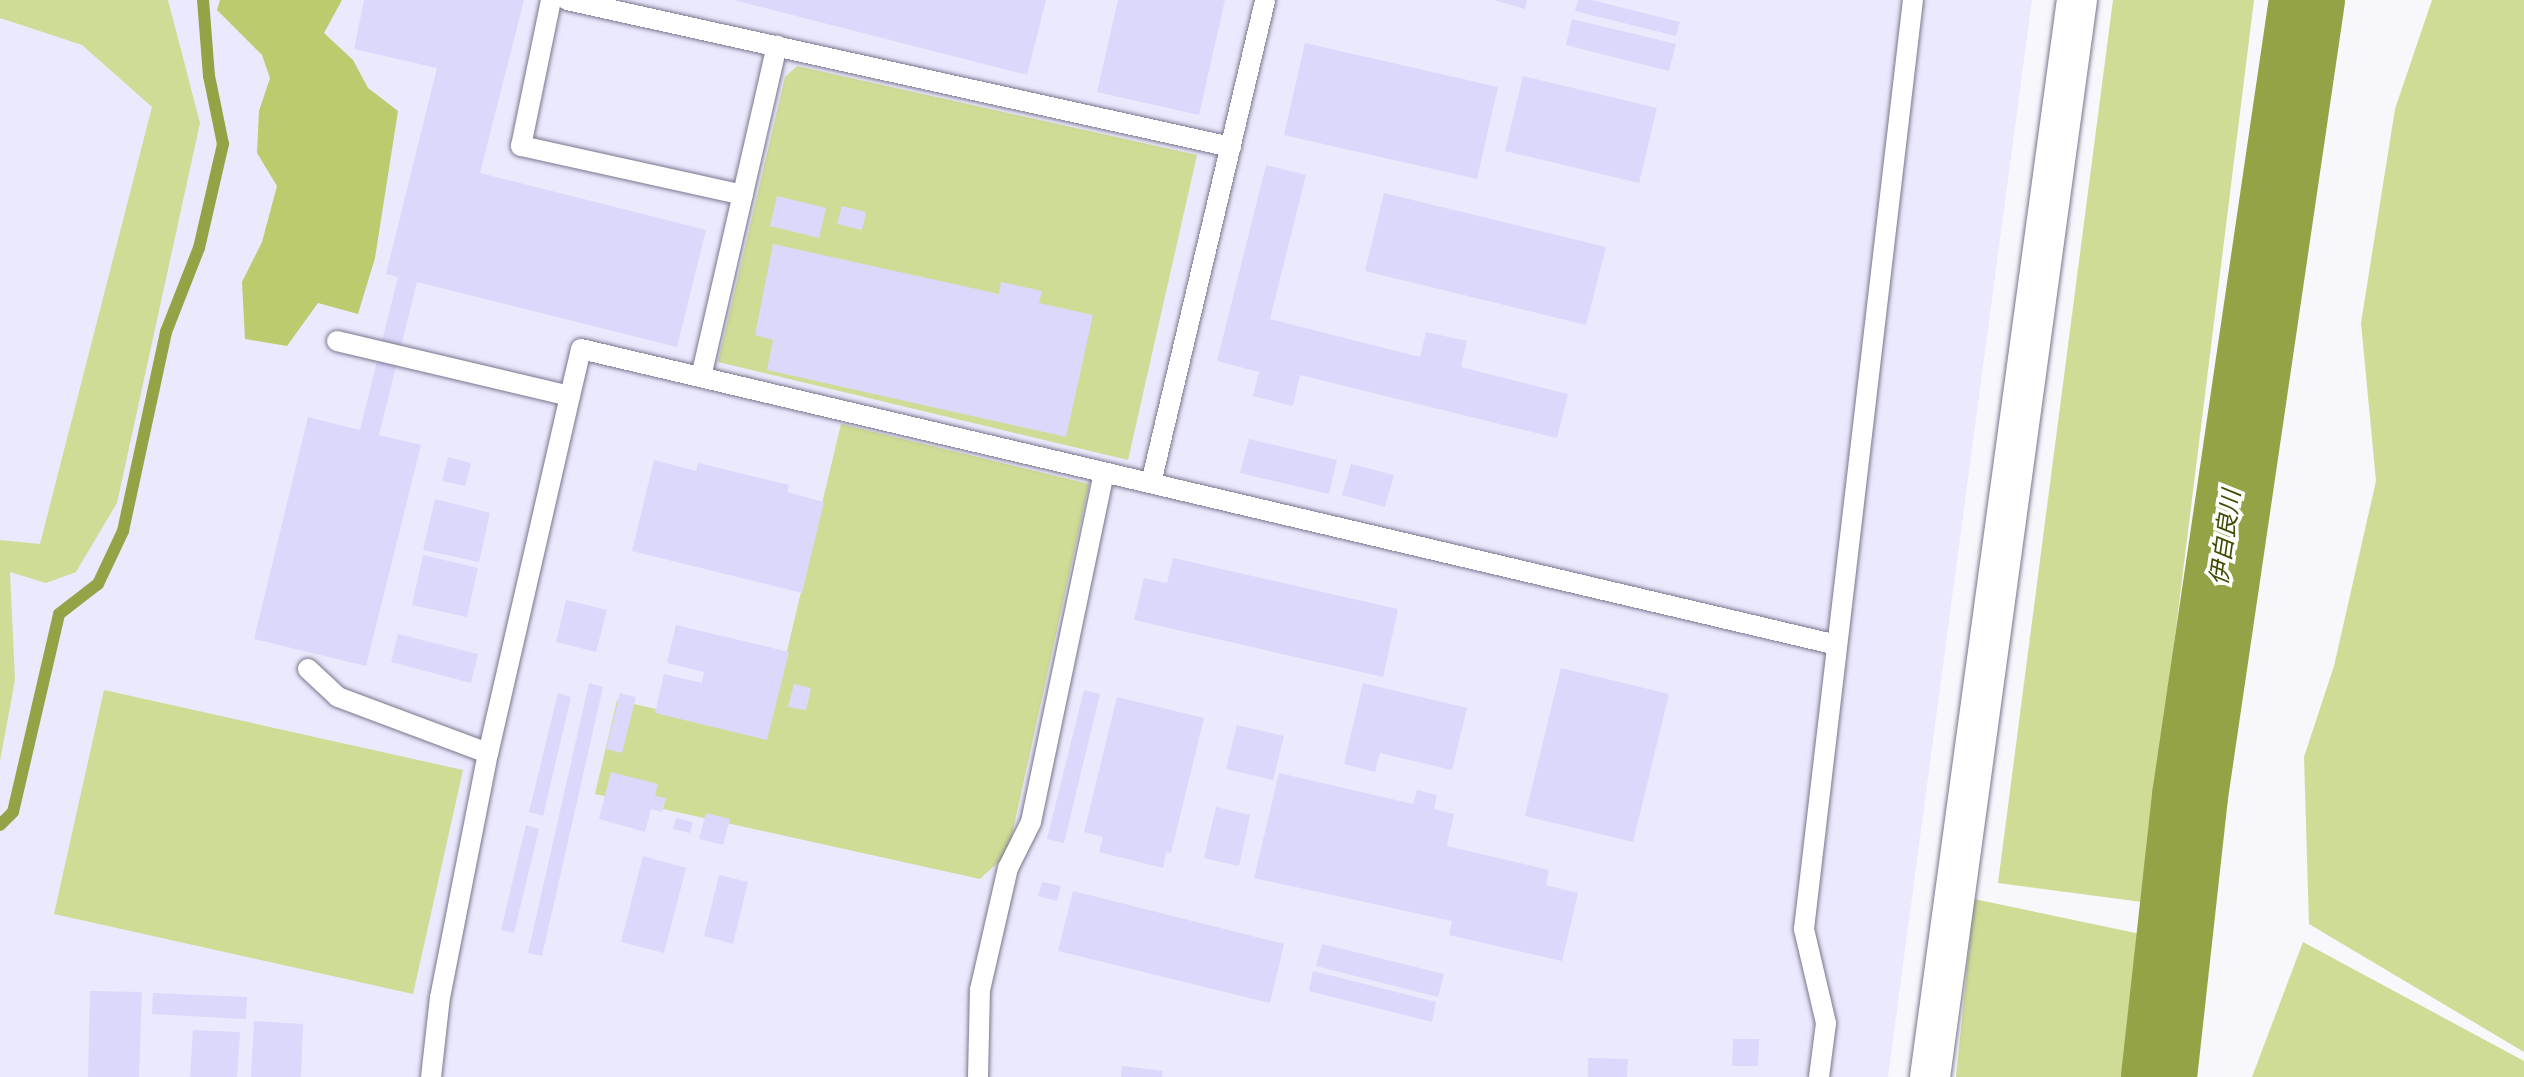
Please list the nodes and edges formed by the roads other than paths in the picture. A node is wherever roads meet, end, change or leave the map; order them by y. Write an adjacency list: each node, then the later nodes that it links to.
1 (551, 0): 8 (lane)
2 (567, 0): 6 (lane)
3 (1265, 0): 7 (lane)
4 (1913, 0): 14 (lane)
5 (2077, 0): 20 (street)
6 (777, 46): 7 (lane); 8 (lane)
7 (1231, 147): 13 (lane)
8 (743, 195): 10 (lane)
9 (337, 341): 11 (lane)
10 (701, 377): 11 (lane); 12 (lane)
11 (570, 396): 16 (lane)
12 (1104, 473): 13 (lane); 18 (lane)
13 (1151, 483): 14 (lane)
14 (1837, 645): 19 (lane)
15 (308, 669): 16 (lane)
16 (488, 753): 17 (lane)
17 (431, 1077)
18 (978, 1077)
19 (1819, 1077)
20 (1930, 1077)

